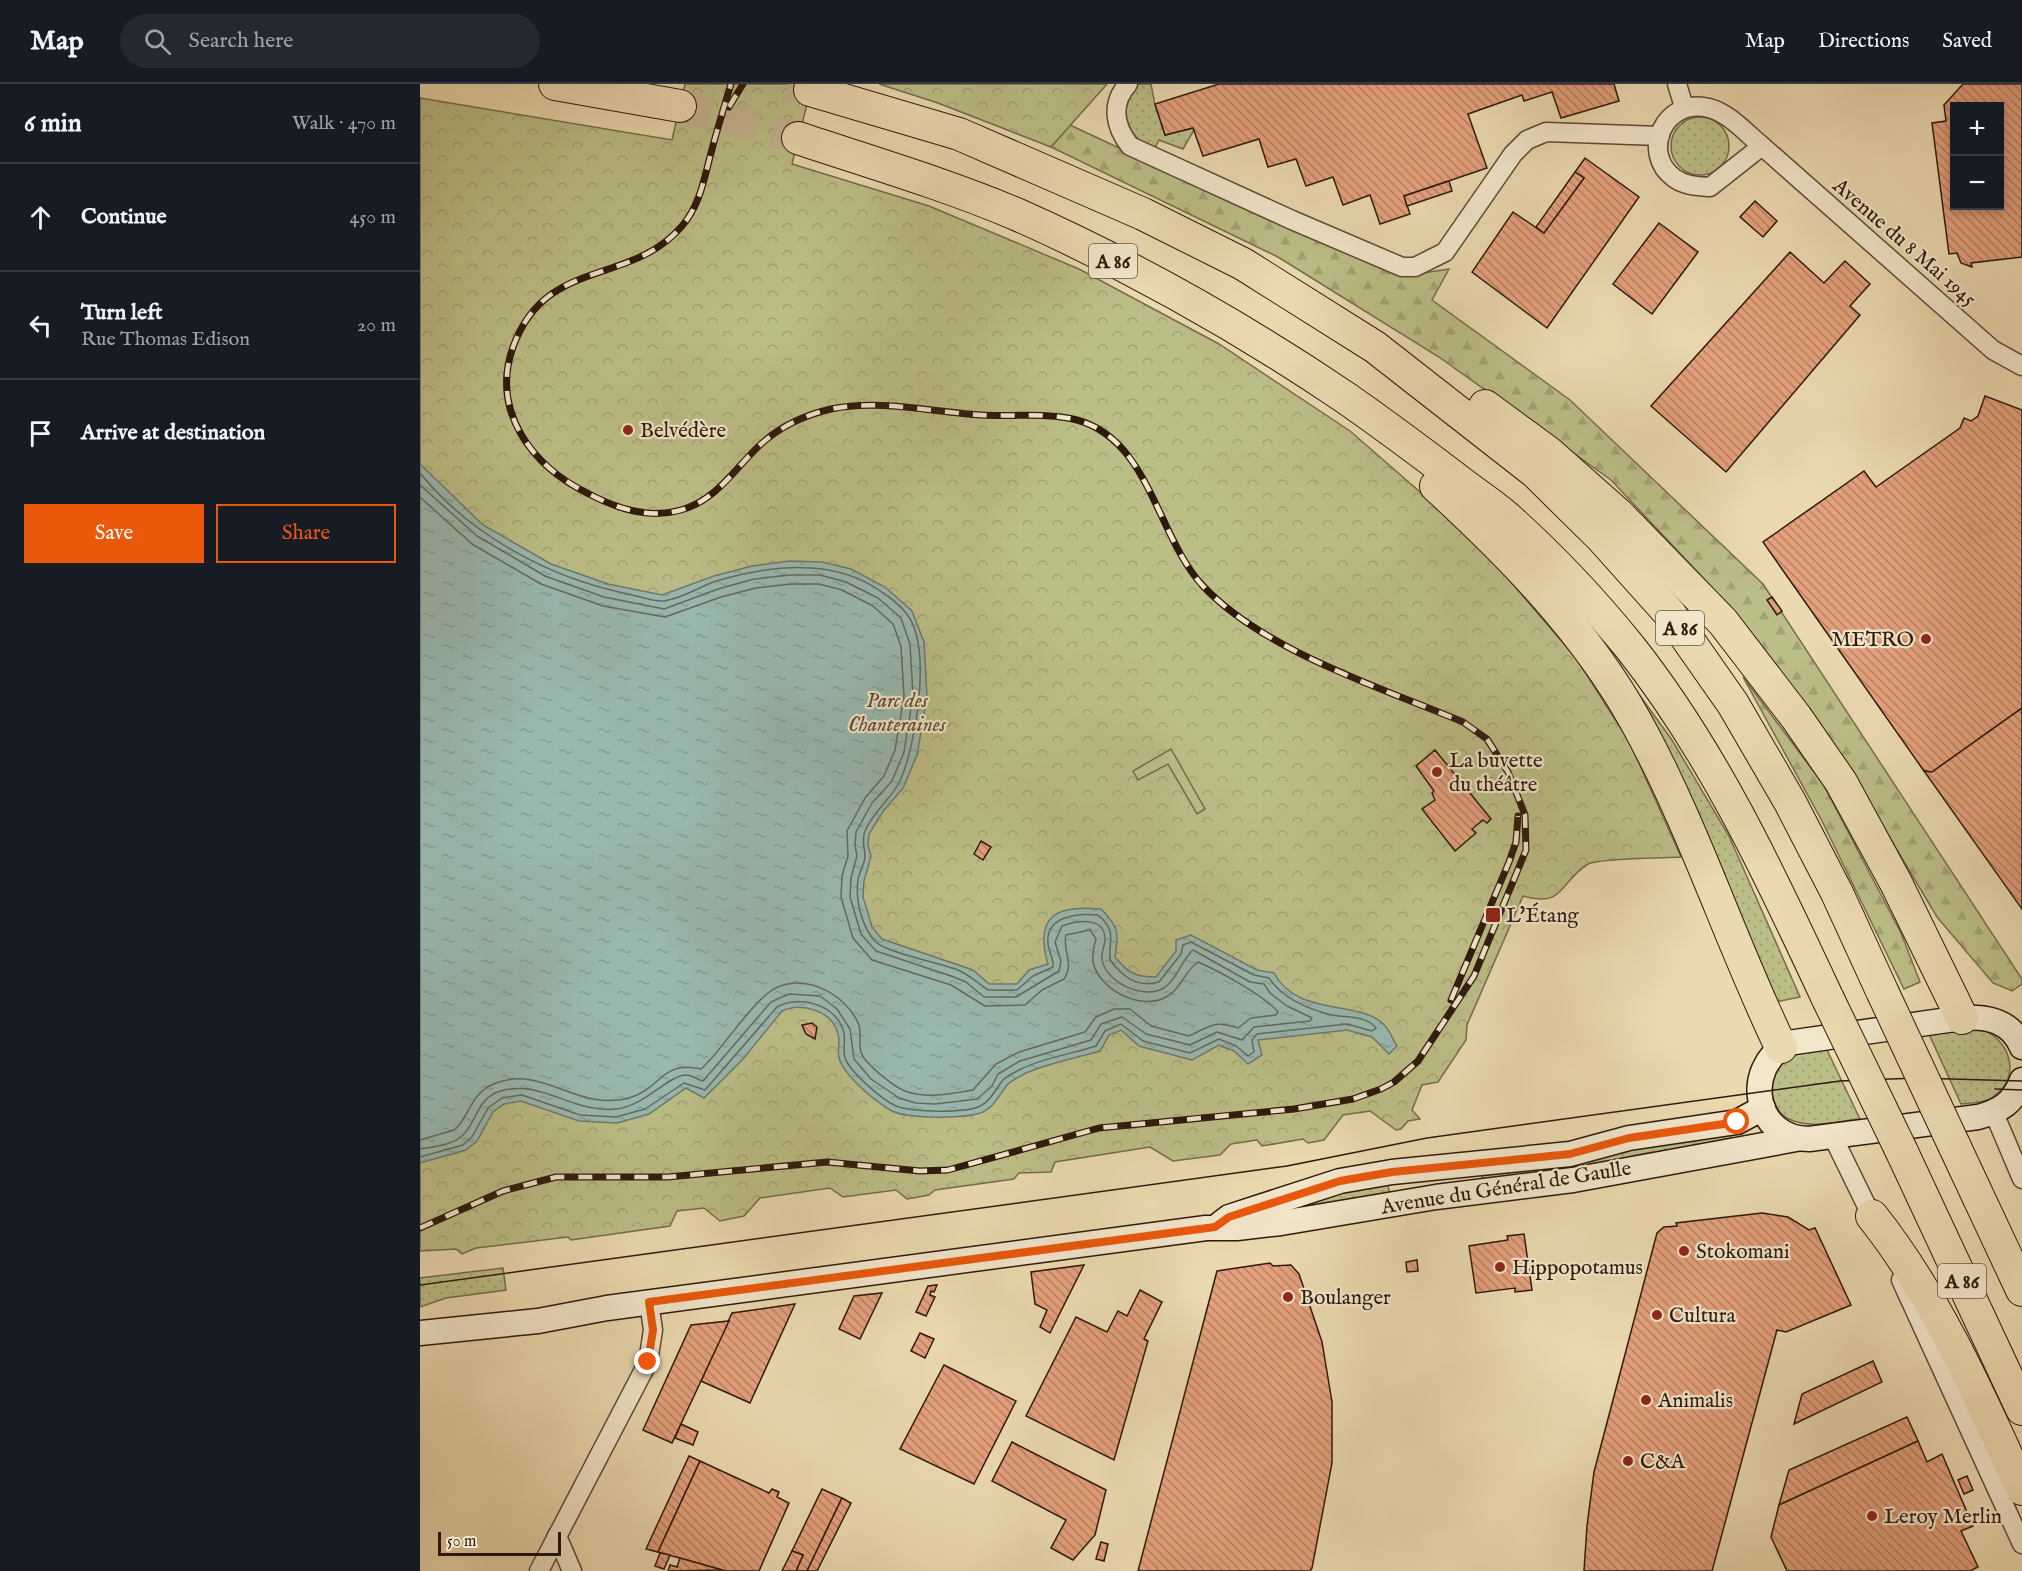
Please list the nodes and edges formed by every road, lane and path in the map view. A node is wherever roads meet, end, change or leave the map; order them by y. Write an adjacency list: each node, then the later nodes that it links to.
1 (555, 84): 5 (highway)
2 (1128, 84): 7 (street)
3 (1677, 84): 6 (street)
4 (810, 90): 10 (highway, A 86)
5 (680, 106)
6 (1684, 107): 7 (street); 9 (street, Avenue du 8 Mai 1945)
7 (1660, 136): 9 (street)
8 (798, 138): 12 (highway, A 86)
9 (1762, 146): 11 (street, Avenue du 8 Mai 1945)
10 (1375, 347): 13 (highway); 27 (highway, A 86, bridge)
11 (2022, 366)
12 (1403, 437): 15 (highway); 32 (highway, A 86, bridge)
13 (1962, 1018): 14 (main road); 15 (main road)
14 (2022, 1046)
15 (1781, 1047): 17 (main road)
16 (2022, 1080): 19 (main road)
17 (1763, 1108): 21 (main road); 22 (main road, Avenue du Général de Gaulle)
18 (2022, 1110): 19 (main road, Avenue du Général de Gaulle)
19 (1994, 1113): 20 (main road, Avenue du Général de Gaulle); 23 (street)
20 (1833, 1137): 21 (main road, Avenue du Général de Gaulle); 25 (street)
21 (1796, 1138): 24 (main road, Avenue du Général de Gaulle)
22 (1431, 1168): 24 (main road); 26 (main road, Avenue du Général de Gaulle)
23 (2022, 1179)
24 (1436, 1197): 26 (main road, Avenue du Général de Gaulle)
25 (1872, 1216): 33 (highway); 35 (street)
26 (1215, 1227): 28 (main road, Avenue du Général de Gaulle)
27 (2022, 1290)
28 (649, 1302): 29 (main road, Avenue du Général de Gaulle); 34 (street)
29 (607, 1308): 30 (main road, Avenue du Général de Gaulle); 31 (main road, Avenue du Général de Gaulle)
30 (420, 1324)
31 (420, 1333)
32 (2022, 1409)
33 (2022, 1490)
34 (557, 1536): 36 (street); 37 (street)
35 (2022, 1544)
36 (539, 1571)
37 (572, 1571)

